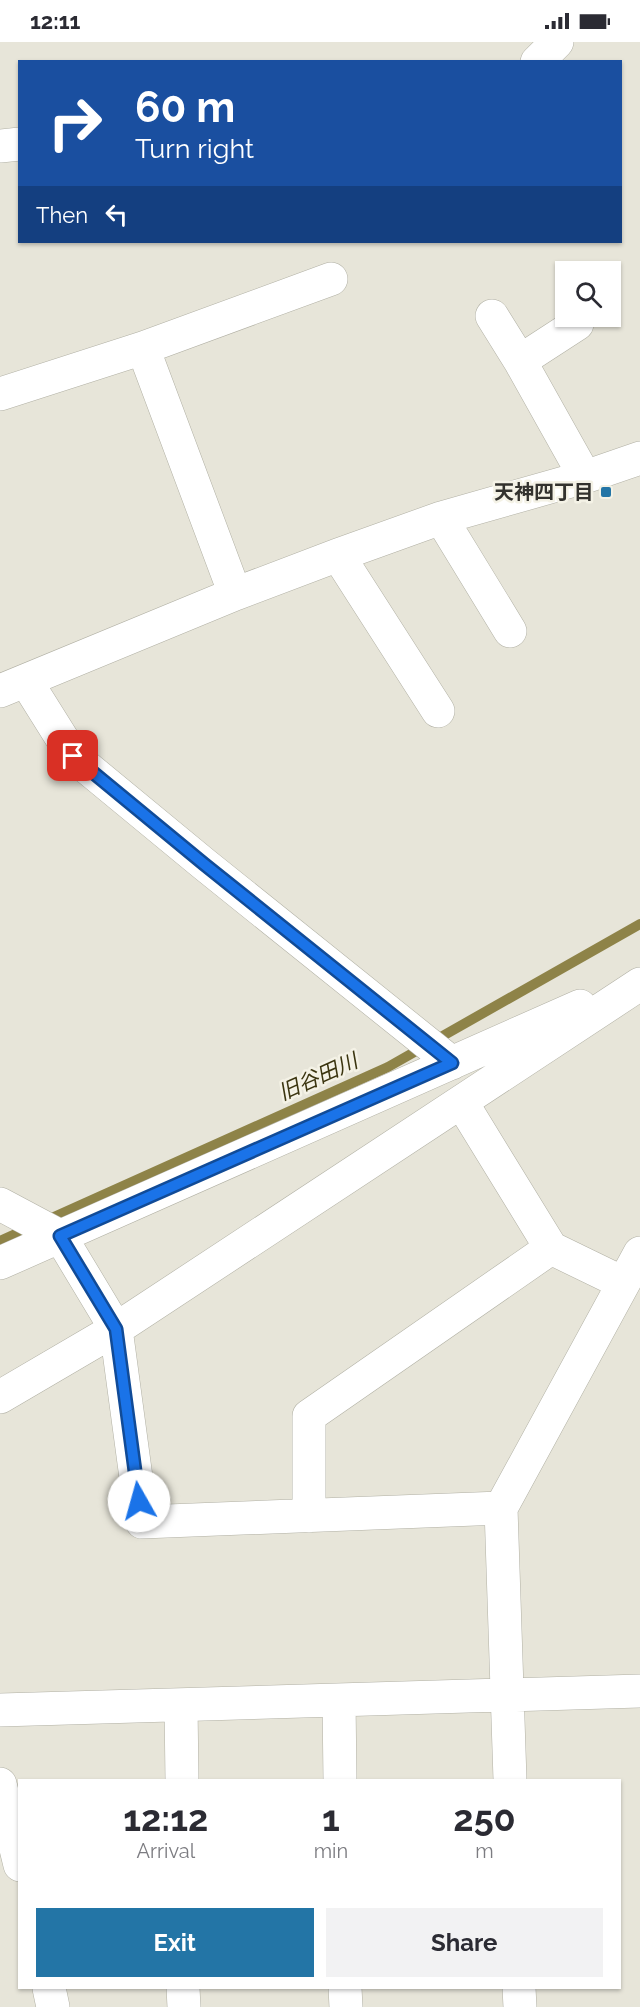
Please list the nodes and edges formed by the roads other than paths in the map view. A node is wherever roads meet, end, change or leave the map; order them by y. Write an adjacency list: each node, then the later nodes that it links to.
1 (557, 42): 2 (street)
2 (539, 60)
3 (18, 144): 4 (street)
4 (0, 146)
5 (331, 279): 8 (street)
6 (492, 316): 9 (street)
7 (572, 327): 9 (street)
8 (143, 348): 10 (street); 15 (street)
9 (520, 361): 12 (street)
10 (0, 394)
11 (640, 458): 12 (street)
12 (585, 477): 13 (street)
13 (441, 518): 14 (street); 16 (street)
14 (338, 555): 15 (street); 18 (street)
15 (235, 594): 17 (street)
16 (510, 631)
17 (13, 686): 20 (street)
18 (438, 711)
19 (640, 982): 20 (street); 21 (street)
20 (452, 1063): 23 (street)
21 (462, 1103): 24 (street); 28 (street)
22 (0, 1204): 23 (street)
23 (60, 1236): 26 (street); 28 (street)
24 (551, 1248): 27 (street); 31 (street)
25 (640, 1253): 27 (street)
26 (0, 1263)
27 (623, 1283): 30 (street)
28 (116, 1329): 29 (street); 31 (street)
29 (0, 1397)
30 (501, 1508): 31 (street); 33 (street)
31 (309, 1516)
32 (640, 1692): 33 (street)
33 (506, 1694): 34 (street); 39 (street)
34 (339, 1700): 35 (street); 38 (street)
35 (181, 1705): 36 (street); 37 (street)
36 (0, 1710)
37 (182, 1779)
38 (340, 1779)
39 (510, 1779)
40 (0, 1784): 41 (street)
41 (18, 1857)
42 (49, 1989): 46 (street)
43 (183, 1989): 47 (street)
44 (345, 1989): 48 (street)
45 (519, 1989): 49 (street)
46 (54, 2007)
47 (184, 2007)
48 (346, 2007)
49 (520, 2007)

